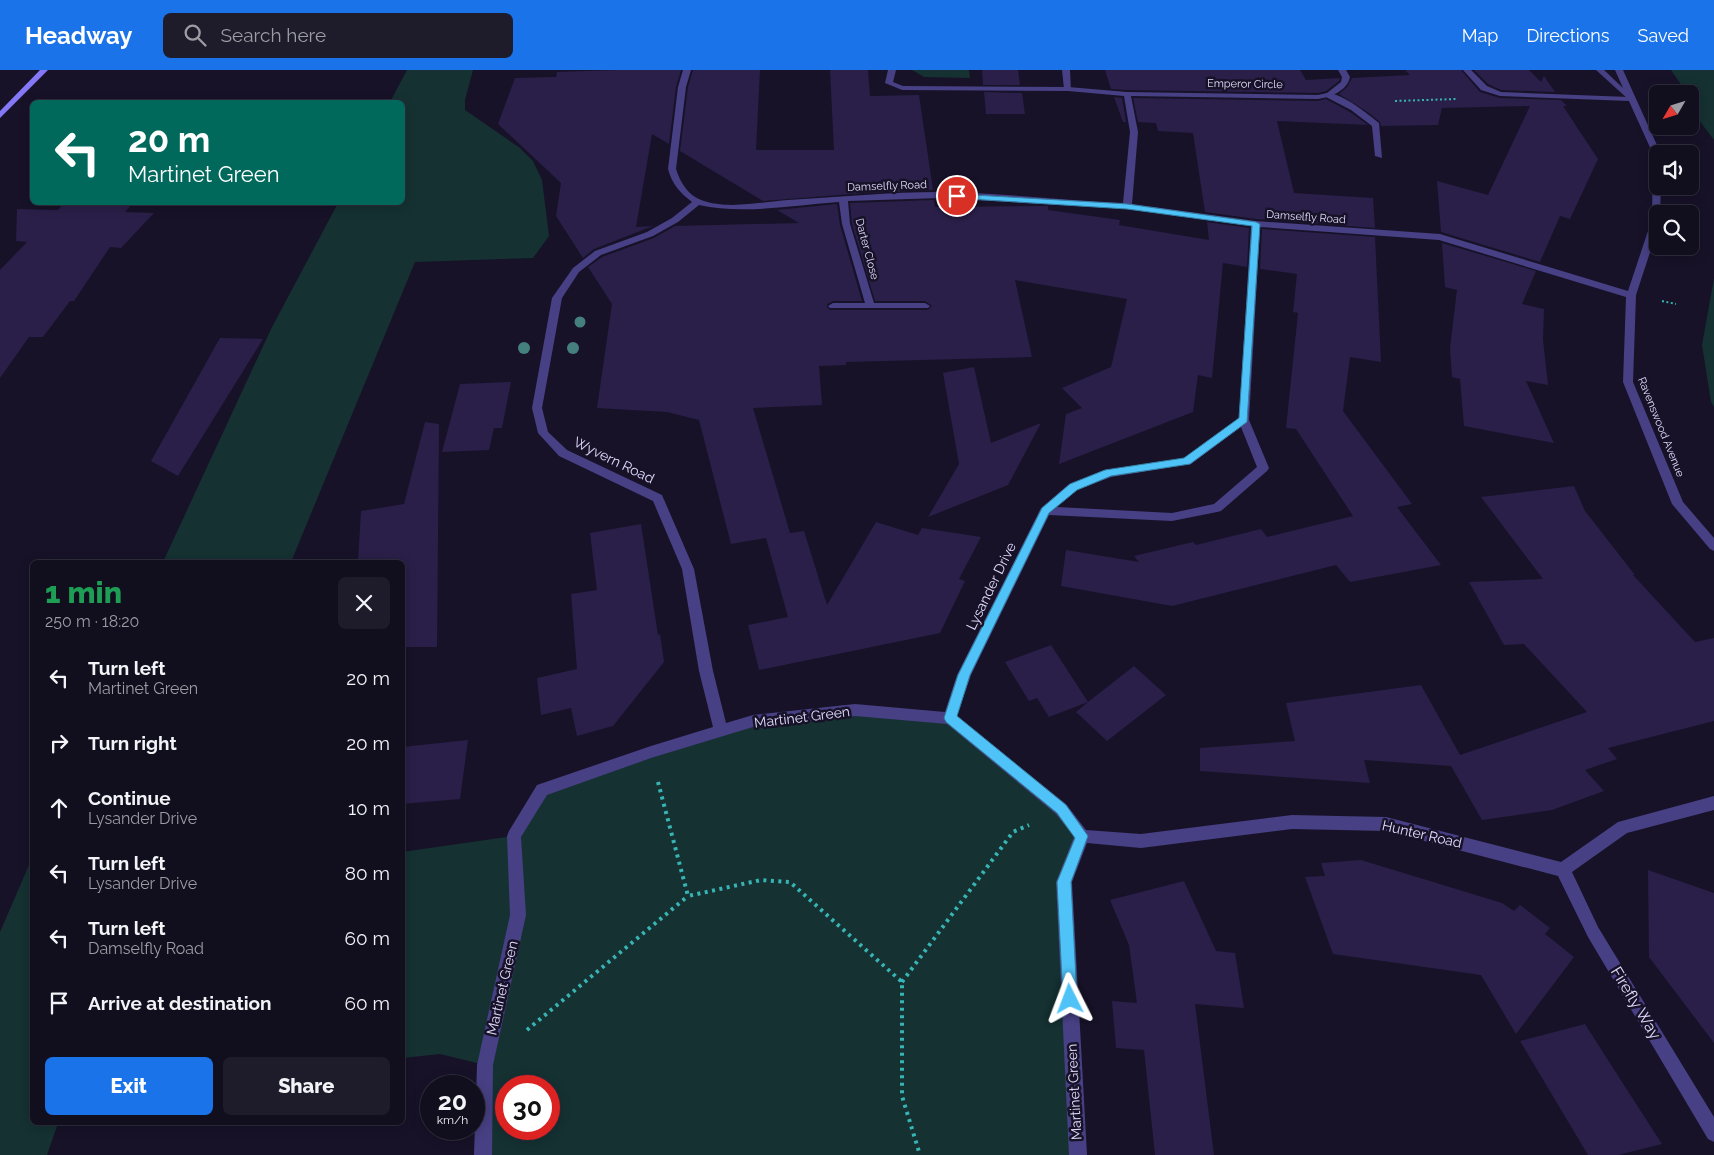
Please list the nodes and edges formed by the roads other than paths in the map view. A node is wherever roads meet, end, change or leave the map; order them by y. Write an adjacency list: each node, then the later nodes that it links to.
1 (44, 70): 13 (street)
2 (687, 70): 16 (street)
3 (892, 70): 9 (street, Emperor Circle)
4 (1066, 70): 9 (street)
5 (1342, 70): 11 (street)
6 (1467, 70): 12 (street)
7 (1600, 70): 12 (street, Ravenswood Avenue)
8 (1619, 70): 12 (street, Ravenswood Avenue)
9 (1068, 90): 10 (street, Emperor Circle)
10 (1127, 94): 11 (street, Emperor Circle); 17 (street)
11 (1329, 95): 14 (street)
12 (1631, 101): 19 (street, Ravenswood Avenue)
13 (0, 116)
14 (1378, 156)
15 (843, 199): 16 (street, Damselfly Road); 17 (street, Damselfly Road); 20 (street, Darter Close)
16 (696, 202): 27 (street, Wyvern Road)
17 (1127, 206): 18 (street, Damselfly Road)
18 (1256, 224): 19 (street, Damselfly Road); 23 (street)
19 (1632, 295): 25 (street, Ravenswood Avenue)
20 (870, 305): 21 (street); 22 (street)
21 (833, 306)
22 (925, 306)
23 (1244, 420): 24 (street, Lysander Drive); 24 (street)
24 (1045, 511): 26 (street, Lysander Drive)
25 (1714, 546)
26 (950, 718): 27 (street, Martinet Green); 29 (street)
27 (721, 730): 32 (street, Martinet Green)
28 (1714, 803): 30 (street)
29 (1082, 836): 30 (street, Hunter Road); 33 (street, Martinet Green)
30 (1563, 870): 31 (street, Firefly Way)
31 (1714, 1133)
32 (483, 1155)
33 (1078, 1155)

